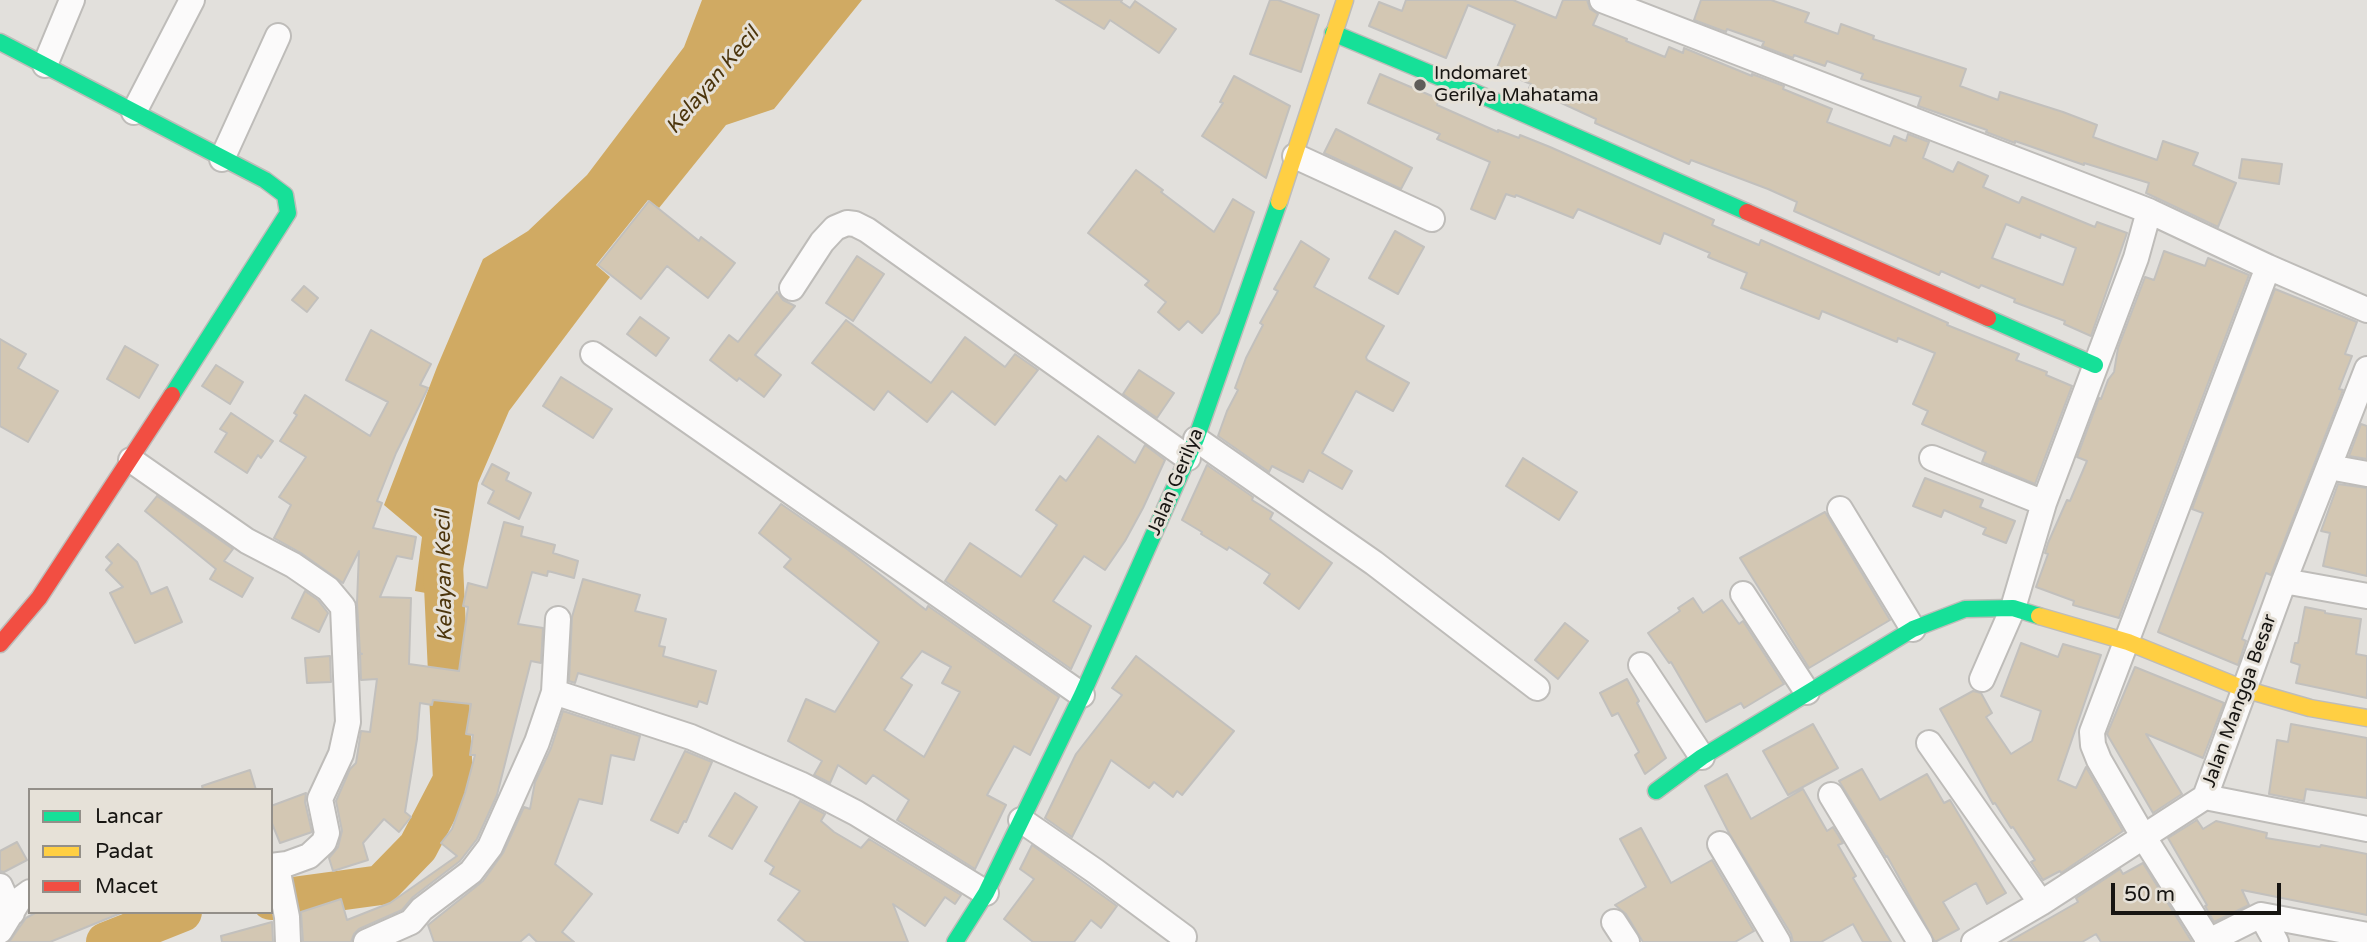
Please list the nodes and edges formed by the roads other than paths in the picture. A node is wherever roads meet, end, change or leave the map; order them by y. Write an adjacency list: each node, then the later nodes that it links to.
1 (72, 0): 8 (street)
2 (192, 0): 9 (street)
3 (1345, 0): 5 (street, Jalan Gerilya)
4 (1602, 0): 12 (street)
5 (1333, 33): 10 (street, Jalan Gerilya); 18 (street)
6 (278, 36): 11 (street)
7 (0, 42): 8 (street)
8 (46, 65): 9 (street)
9 (134, 112): 11 (street)
10 (1295, 156): 13 (street); 20 (street, Jalan Gerilya)
11 (222, 159): 22 (street)
12 (2149, 211): 14 (street); 18 (street)
13 (1432, 219)
14 (2268, 267): 16 (street); 33 (street)
15 (792, 288): 20 (street)
16 (2367, 310)
17 (593, 354): 41 (street)
18 (2095, 365): 25 (street)
19 (2367, 369): 23 (street, Jalan Mangga Besar)
20 (1192, 448): 37 (street); 41 (street, Jalan Gerilya)
21 (1932, 458): 25 (street)
22 (131, 460): 34 (street); 52 (street)
23 (2329, 467): 24 (street); 27 (street, Jalan Mangga Besar)
24 (2367, 474)
25 (2044, 503): 30 (street)
26 (1840, 509): 32 (street)
27 (2284, 582): 29 (street); 38 (street, Jalan Mangga Besar)
28 (1743, 594): 40 (street)
29 (2367, 596)
30 (2012, 608): 32 (street); 33 (street); 36 (street)
31 (558, 619): 39 (street)
32 (1913, 629): 40 (street)
33 (2128, 642): 38 (street); 50 (street)
34 (0, 644)
35 (1641, 664): 44 (street)
36 (1982, 679)
37 (1537, 688)
38 (2244, 689): 42 (street); 47 (street, Jalan Mangga Besar)
39 (554, 692): 55 (street); 59 (street)
40 (1807, 692): 44 (street)
41 (1082, 695): 48 (street, Jalan Gerilya)
42 (2367, 718)
43 (1929, 743): 56 (street)
44 (1702, 757): 45 (street)
45 (1656, 791)
46 (1831, 795): 67 (street)
47 (2205, 797): 49 (street); 50 (street, Jalan Mangga Besar)
48 (1021, 820): 55 (street, Jalan Gerilya); 61 (street)
49 (2367, 829)
50 (2143, 836): 56 (street, Jalan Mangga Besar); 62 (street)
51 (1720, 844): 66 (street)
52 (276, 872): 63 (street)
53 (0, 886): 58 (street)
54 (28, 893): 58 (street)
55 (986, 893): 65 (street, Jalan Gerilya)
56 (2041, 903): 68 (street, Jalan Mangga Besar)
57 (2261, 915): 60 (street); 62 (street); 69 (street)
58 (6, 922)
59 (410, 928): 64 (street)
60 (2367, 935)
61 (1184, 936)
62 (2208, 941)
63 (288, 942)
64 (366, 942)
65 (955, 942)
66 (1778, 942)
67 (1920, 942)
68 (1974, 942)
69 (2276, 942)

